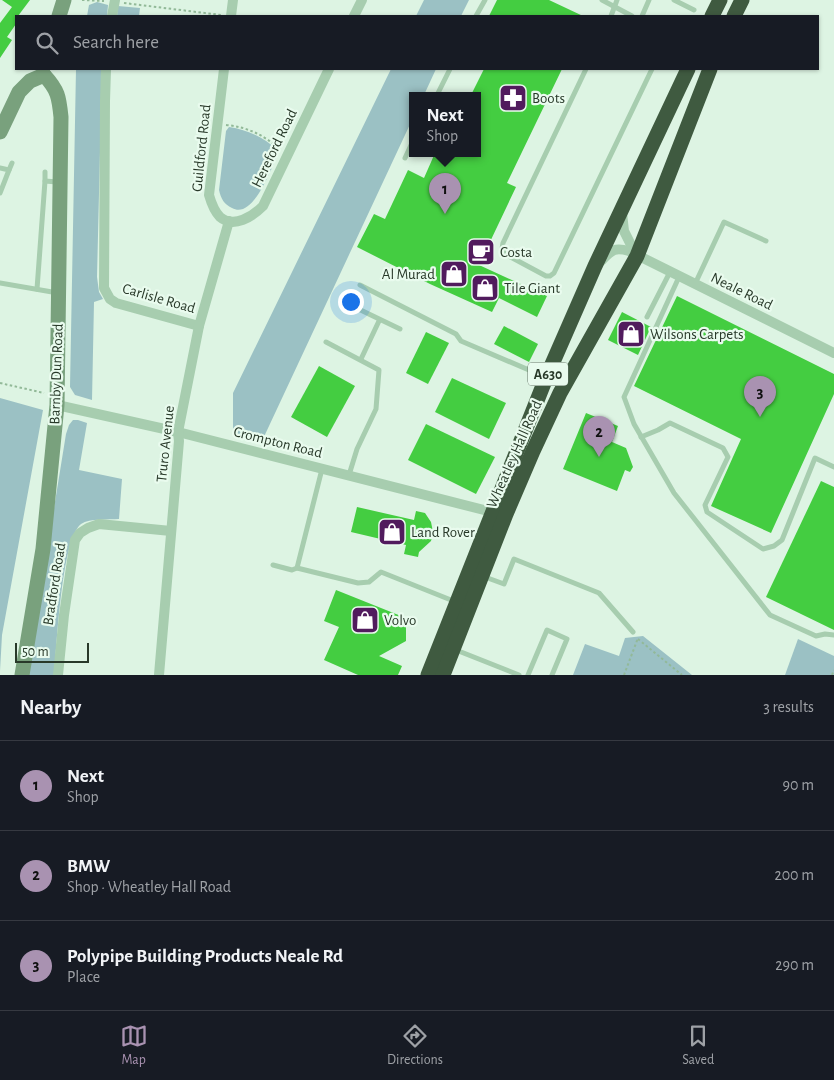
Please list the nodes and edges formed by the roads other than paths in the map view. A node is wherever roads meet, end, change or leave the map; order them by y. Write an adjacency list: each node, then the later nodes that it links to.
1 (64, 0): 14 (street)
2 (233, 0): 16 (street)
3 (362, 0): 17 (street)
4 (484, 0): 18 (lane)
5 (602, 0): 12 (lane)
6 (649, 0): 21 (lane)
7 (674, 0): 13 (lane)
8 (720, 0): 22 (highway)
9 (736, 0): 23 (lane)
10 (742, 0): 24 (highway)
11 (115, 1): 15 (street)
12 (616, 3): 19 (lane); 20 (lane)
13 (694, 10)
14 (59, 15)
15 (112, 15)
16 (231, 15)
17 (354, 15)
18 (476, 15)
19 (611, 15)
20 (631, 15)
21 (642, 15)
22 (712, 15)
23 (728, 15)
24 (734, 15)
25 (106, 70): 59 (street, Carlisle Road)
26 (224, 70): 46 (street, Guildford Road)
27 (329, 70): 46 (street, Hereford Road)
28 (449, 70): 34 (lane)
29 (586, 70): 30 (lane)
30 (652, 70)
31 (45, 72): 35 (street); 43 (street, Barnby Dun Road)
32 (685, 72): 45 (highway, Wheatley Hall Road / A630)
33 (708, 72): 48 (highway, Wheatley Hall Road / A630)
34 (438, 92)
35 (0, 132)
36 (409, 149): 37 (lane)
37 (405, 158)
38 (12, 162): 40 (lane)
39 (0, 168): 40 (lane)
40 (8, 170): 44 (lane)
41 (45, 172): 42 (lane)
42 (45, 181): 43 (lane); 54 (lane)
43 (60, 183): 55 (street, Barnby Dun Road)
44 (0, 193)
45 (623, 204): 48 (street, Wheatley Hall Road / A630); 49 (highway, Wheatley Hall Road / A630)
46 (229, 221): 59 (street, Truro Avenue)
47 (766, 241): 52 (lane)
48 (637, 256): 49 (street, Wheatley Hall Road / A630); 50 (street, Neale Road); 75 (highway, Wheatley Hall Road / A630)
49 (595, 266): 64 (highway, Wheatley Hall Road / A630)
50 (674, 274): 52 (street, Neale Road); 57 (lane); 67 (lane)
51 (0, 283): 54 (lane)
52 (695, 284): 62 (street, Neale Road)
53 (360, 285): 64 (lane)
54 (36, 289): 55 (lane)
55 (58, 293): 65 (street, Barnby Dun Road)
56 (346, 303): 58 (lane)
57 (646, 317)
58 (379, 320): 60 (lane); 63 (lane)
59 (199, 326): 66 (street, Truro Avenue)
60 (400, 329)
61 (326, 342): 63 (lane)
62 (833, 350)
63 (361, 359): 70 (lane)
64 (546, 378): 71 (highway, Wheatley Hall Road / A630)
65 (57, 401): 66 (street, Crompton Road); 80 (street, Barnby Dun Road)
66 (178, 432): 69 (street, Crompton Road); 72 (street, Truro Avenue)
67 (641, 437): 68 (lane); 78 (lane)
68 (834, 467)
69 (322, 469): 70 (street, Crompton Road); 74 (lane)
70 (349, 475): 71 (street, Crompton Road)
71 (492, 512): 76 (highway, Wheatley Hall Road / A630)
72 (171, 531): 81 (street, Bradford Road); 82 (street, Truro Avenue)
73 (273, 565): 74 (lane)
74 (297, 568): 76 (lane)
75 (482, 576): 77 (lane); 79 (highway, Wheatley Hall Road / A630)
76 (456, 602): 83 (highway, Wheatley Hall Road / A630)
77 (633, 632)
78 (834, 635)
79 (453, 649): 84 (highway, Wheatley Hall Road / A630); 85 (lane)
80 (22, 675)
81 (58, 675)
82 (159, 675)
83 (428, 675)
84 (443, 675)
85 (519, 675)
86 (528, 675): 87 (lane)
87 (552, 675)

